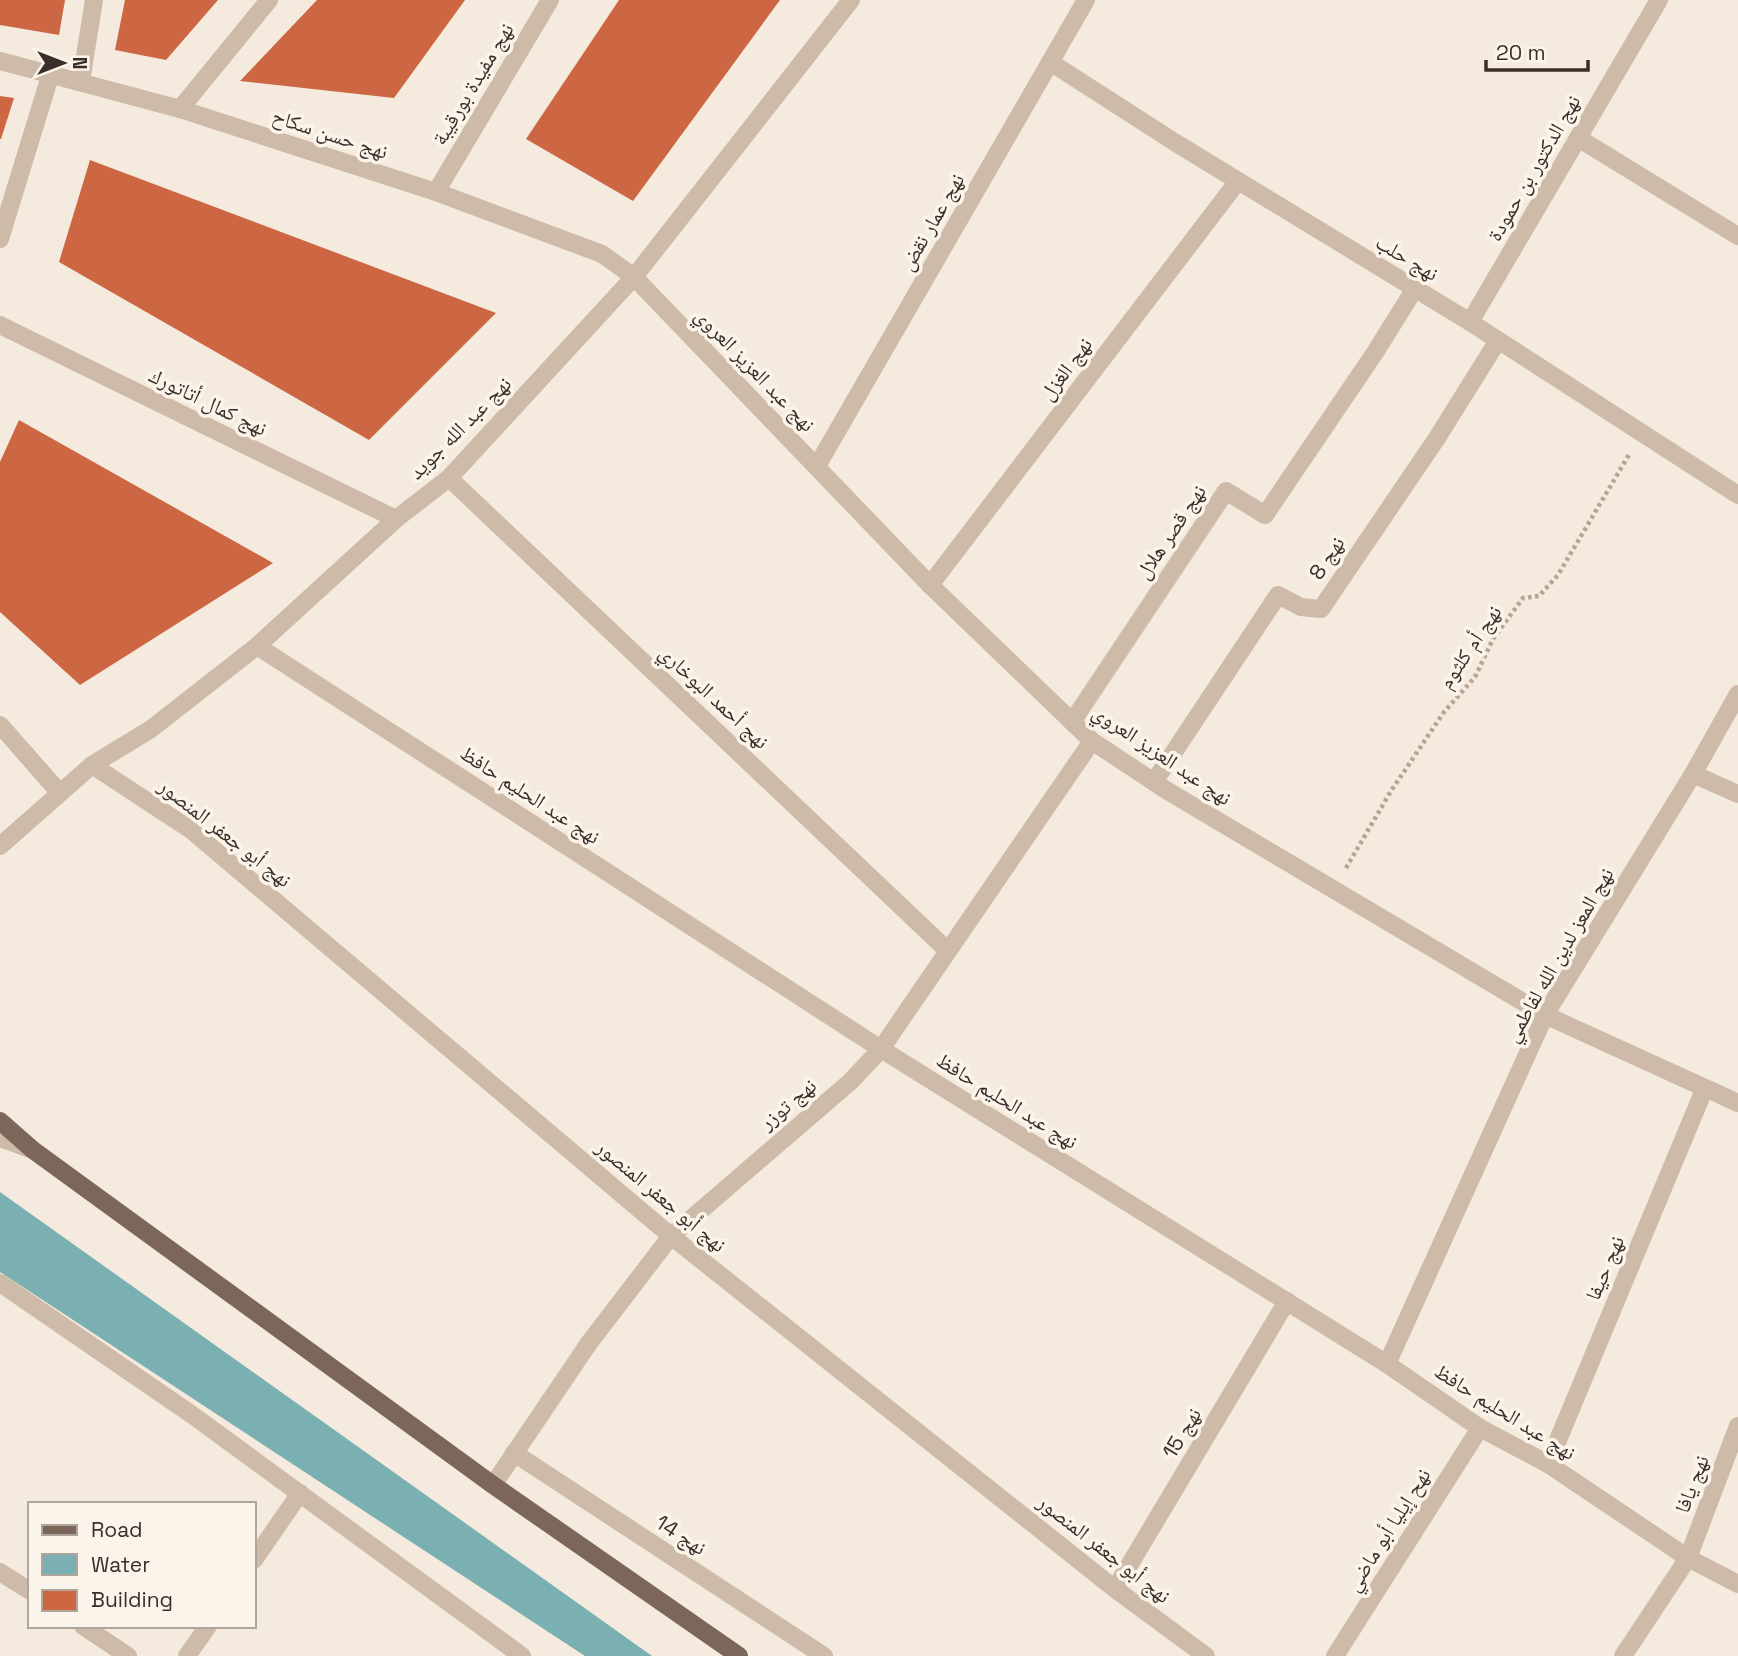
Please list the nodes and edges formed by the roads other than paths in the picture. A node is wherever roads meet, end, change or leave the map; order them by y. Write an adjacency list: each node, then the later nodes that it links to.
1 (94, 0): 10 (street)
2 (269, 0): 11 (street)
3 (550, 0): 14 (street, نهج مفيدة بورقيبة)
4 (851, 0): 17 (street, نهج عبد الله جويد)
5 (1086, 0): 8 (street, نهج عمار نقض)
6 (1659, 0): 12 (street, نهج الدكتور بن حمودة)
7 (0, 61): 9 (street, نهج حسن سكاح)
8 (1051, 62): 13 (street, نهج حلب); 22 (street, نهج عمار نقض)
9 (51, 73): 10 (street, نهج حسن سكاح); 16 (street)
10 (81, 81): 11 (street, نهج حسن سكاح)
11 (180, 109): 14 (street, نهج حسن سكاح)
12 (1578, 138): 15 (street); 19 (street, نهج الدكتور بن حمودة)
13 (1238, 181): 18 (street, نهج حلب); 26 (street, نهج الغزل)
14 (436, 192): 17 (street, نهج حسن سكاح)
15 (1738, 236)
16 (0, 239)
17 (634, 277): 22 (street, نهج عبد العزيز العروي); 23 (street, نهج عبد الله جويد)
18 (1414, 290): 19 (street, نهج حلب); 29 (street, نهج قصر هلال)
19 (1470, 322): 21 (street, نهج حلب)
20 (0, 325): 25 (street, نهج كمال أتاتورك)
21 (1497, 342): 24 (street, نهج حلب); 34 (street, نهج 8)
22 (817, 466): 26 (street, نهج عبد العزيز العروي)
23 (449, 478): 25 (street, نهج عبد الله جويد); 38 (street, نهج أحمد البوخاري)
24 (1738, 495)
25 (396, 519): 27 (street, نهج عبد الله جويد)
26 (930, 584): 29 (street, نهج عبد العزيز العروي)
27 (257, 646): 32 (street, نهج عبد الله جويد); 40 (street, نهج عبد الحليم حافظ)
28 (1738, 694): 33 (street, نهج المعز لدين الله لفاطمي)
29 (1072, 722): 31 (street, نهج عبد العزيز العروي)
30 (0, 725): 35 (street)
31 (1092, 741): 34 (street, نهج عبد العزيز العروي); 38 (street, نهج توزر)
32 (92, 765): 35 (street, نهج عبد الله جويد); 46 (street, نهج أبو جعفر المنصور)
33 (1693, 774): 36 (street); 39 (street, نهج المعز لدين الله لفاطمي)
34 (1154, 782): 39 (street, نهج عبد العزيز العروي)
35 (59, 792): 37 (street, نهج عبد الله جويد)
36 (1738, 794)
37 (0, 846)
38 (947, 950): 40 (street, نهج توزر)
39 (1545, 1016): 41 (street, نهج عبد العزيز العروي); 49 (street, نهج المعز لدين الله لفاطمي)
40 (881, 1049): 46 (street, نهج توزر); 48 (street, نهج عبد الحليم حافظ)
41 (1704, 1090): 42 (street, نهج عبد العزيز العروي); 53 (street, نهج حيفا)
42 (1738, 1103)
43 (0, 1121): 45 (main road)
44 (0, 1138): 45 (street)
45 (33, 1150): 54 (main road)
46 (671, 1236): 52 (street, نهج توزر); 60 (street, نهج أبو جعفر المنصور)
47 (0, 1283): 55 (street)
48 (1287, 1301): 49 (street, نهج عبد الحليم حافظ); 60 (street, نهج 15)
49 (1387, 1364): 51 (street, نهج عبد الحليم حافظ)
50 (1738, 1426): 57 (street, نهج يافا)
51 (1480, 1428): 53 (street, نهج عبد الحليم حافظ); 70 (street, نهح إيليا أبو ماضي)
52 (513, 1453): 54 (street, نهج توزر); 68 (street, نهج 14)
53 (1548, 1464): 57 (street, نهج عبد الحليم حافظ)
54 (493, 1485): 67 (main road)
55 (300, 1493): 56 (street); 64 (street)
56 (256, 1557)
57 (1688, 1558): 59 (street, نهج عبد الحليم حافظ); 71 (street, نهج يافا)
58 (0, 1572): 61 (street)
59 (1738, 1584)
60 (1115, 1589): 69 (street, نهج أبو جعفر المنصور)
61 (28, 1590)
62 (86, 1628): 65 (street)
63 (207, 1628): 66 (street)
64 (509, 1653)
65 (128, 1656)
66 (187, 1656)
67 (739, 1656)
68 (824, 1656)
69 (1206, 1656)
70 (1335, 1656)
71 (1623, 1656)

